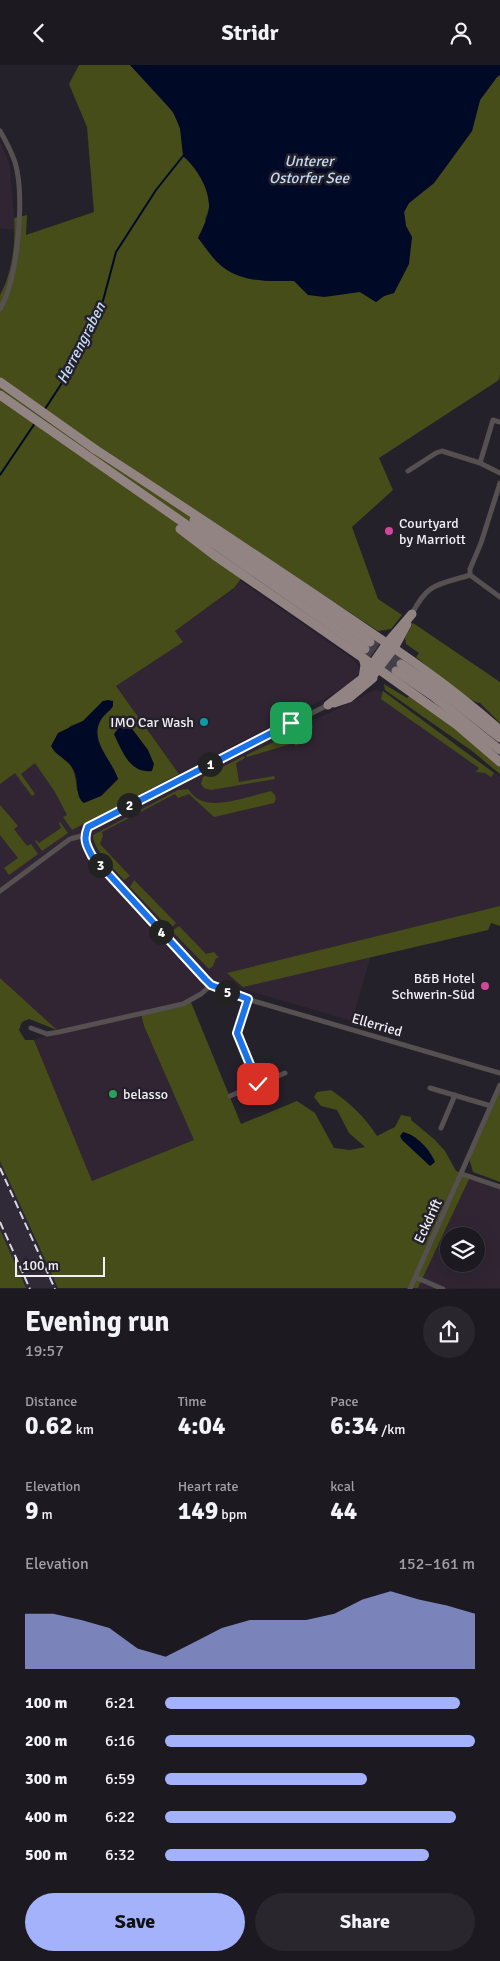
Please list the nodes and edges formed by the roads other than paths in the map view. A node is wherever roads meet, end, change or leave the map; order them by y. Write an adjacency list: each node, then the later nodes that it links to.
1 (0, 131): 2 (street)
2 (0, 309)
3 (0, 381): 13 (highway)
4 (0, 395): 13 (highway)
5 (500, 422): 6 (street)
6 (480, 463): 7 (street); 8 (street)
7 (408, 471)
8 (500, 473)
9 (500, 483): 10 (street)
10 (470, 575): 11 (street); 12 (street)
11 (500, 597)
12 (412, 614): 14 (highway)
13 (369, 647): 14 (highway); 14 (highway); 16 (highway)
14 (385, 653): 15 (highway); 16 (highway); 18 (highway)
15 (395, 670): 16 (highway); 19 (highway); 20 (highway); 21 (highway)
16 (365, 680): 17 (highway)
17 (328, 705): 22 (street)
18 (500, 730)
19 (500, 738)
20 (500, 750)
21 (500, 761)
22 (85, 835): 23 (street); 24 (street, Ellerried)
23 (0, 891)
24 (211, 985): 25 (street, Ellerried); 26 (street)
25 (248, 999): 28 (street, Ellerried); 29 (street)
26 (31, 1028)
27 (285, 1073): 29 (street)
28 (500, 1073)
29 (258, 1084): 32 (street)
30 (500, 1085): 34 (street, Eckdrift)
31 (430, 1087): 33 (street)
32 (230, 1095)
33 (455, 1095): 34 (street); 35 (street)
34 (491, 1106): 36 (street, Eckdrift)
35 (441, 1128)
36 (462, 1174): 37 (street); 38 (street, Eckdrift)
37 (500, 1187)
38 (415, 1277): 39 (street, Eckdrift); 40 (street)
39 (410, 1289)
40 (443, 1289)

